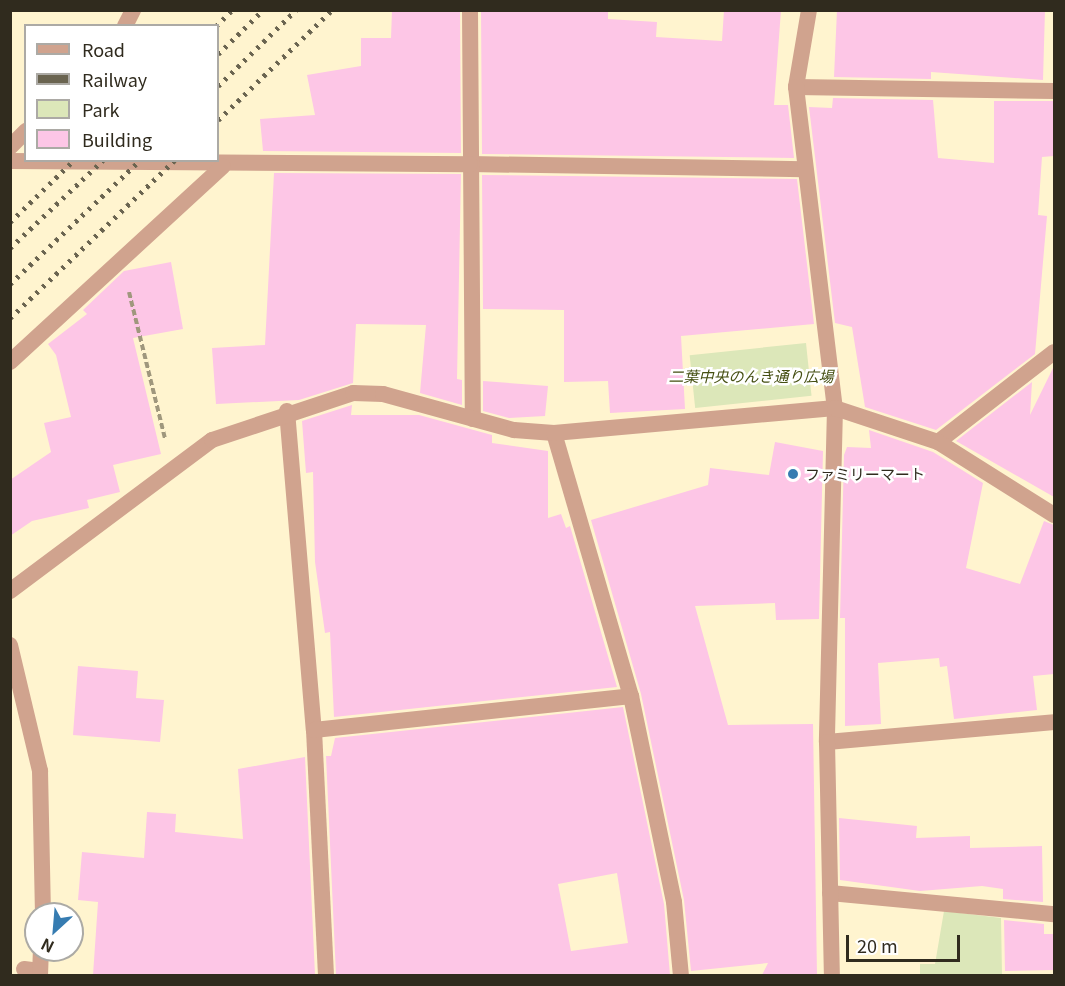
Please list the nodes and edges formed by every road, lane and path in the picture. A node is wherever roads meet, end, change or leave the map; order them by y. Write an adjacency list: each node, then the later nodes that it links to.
1 (470, 10): 8 (street)
2 (809, 10): 3 (street)
3 (796, 87): 4 (street); 10 (street)
4 (1054, 91)
5 (24, 133): 6 (street)
6 (10, 147)
7 (81, 162): 9 (street)
8 (470, 164): 9 (street); 10 (street); 16 (street)
9 (224, 166): 11 (street)
10 (804, 169): 14 (street)
11 (120, 256): 13 (street); 19 (path)
12 (1054, 351): 18 (street)
13 (10, 362)
14 (835, 408): 17 (street); 18 (street); 26 (street)
15 (287, 411): 16 (street); 19 (street); 25 (street)
16 (473, 419): 17 (street)
17 (554, 433): 23 (street)
18 (938, 442): 20 (street)
19 (172, 466): 21 (street)
20 (1054, 516)
21 (10, 591)
22 (10, 645): 28 (street)
23 (631, 696): 25 (street); 31 (street)
24 (1054, 722): 26 (street)
25 (314, 729): 30 (street)
26 (827, 742): 27 (street)
27 (830, 893): 29 (street); 32 (street)
28 (43, 902)
29 (1054, 914)
30 (326, 975)
31 (681, 975)
32 (832, 975)

